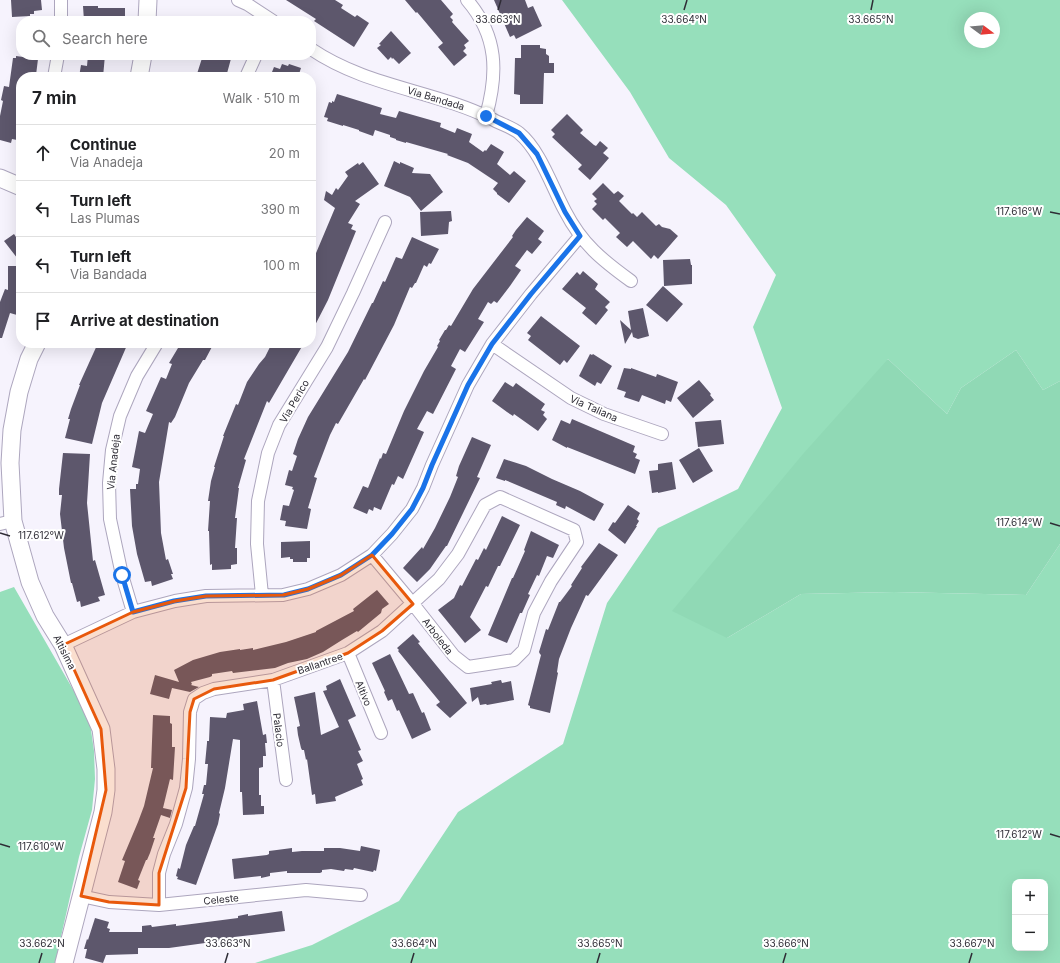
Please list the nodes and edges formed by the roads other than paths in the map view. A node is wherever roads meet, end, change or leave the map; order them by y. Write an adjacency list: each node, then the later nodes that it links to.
1 (60, 0): 5 (street)
2 (148, 0): 6 (street)
3 (238, 0): 7 (street)
4 (467, 0): 15 (street)
5 (61, 16)
6 (147, 16)
7 (265, 16)
8 (316, 53): 15 (street, Via Bandada)
9 (57, 60): 12 (street)
10 (142, 60): 13 (street)
11 (254, 60): 14 (street)
12 (55, 72)
13 (140, 72)
14 (248, 72)
15 (486, 116): 19 (street, Via Bandada)
16 (0, 178): 17 (street)
17 (16, 184)
18 (385, 222): 28 (street, Via Perico)
19 (580, 236): 20 (street, Via Bandada); 21 (street)
20 (631, 281)
21 (492, 344): 24 (street, Via Taliana); 27 (street)
22 (34, 348): 25 (street, Altisima)
23 (154, 348): 30 (street, Via Anadeja)
24 (662, 434)
25 (6, 523): 31 (street, Altisima)
26 (576, 542): 29 (street, Ballantree); 29 (street, Arboleda)
27 (372, 555): 28 (street); 29 (street, Arboleda)
28 (262, 595): 30 (street)
29 (413, 604): 32 (street, Ballantree)
30 (133, 612): 31 (street)
31 (63, 645): 37 (street, Altisima)
32 (348, 653): 33 (street, Ballantree); 34 (street, Altivo)
33 (273, 680): 35 (street, Palacio); 38 (street, Ballantree)
34 (380, 733)
35 (286, 780)
36 (361, 895): 38 (street, Celeste)
37 (81, 896): 38 (street, Celeste); 39 (street, Altisima)
38 (159, 905)
39 (64, 963)

